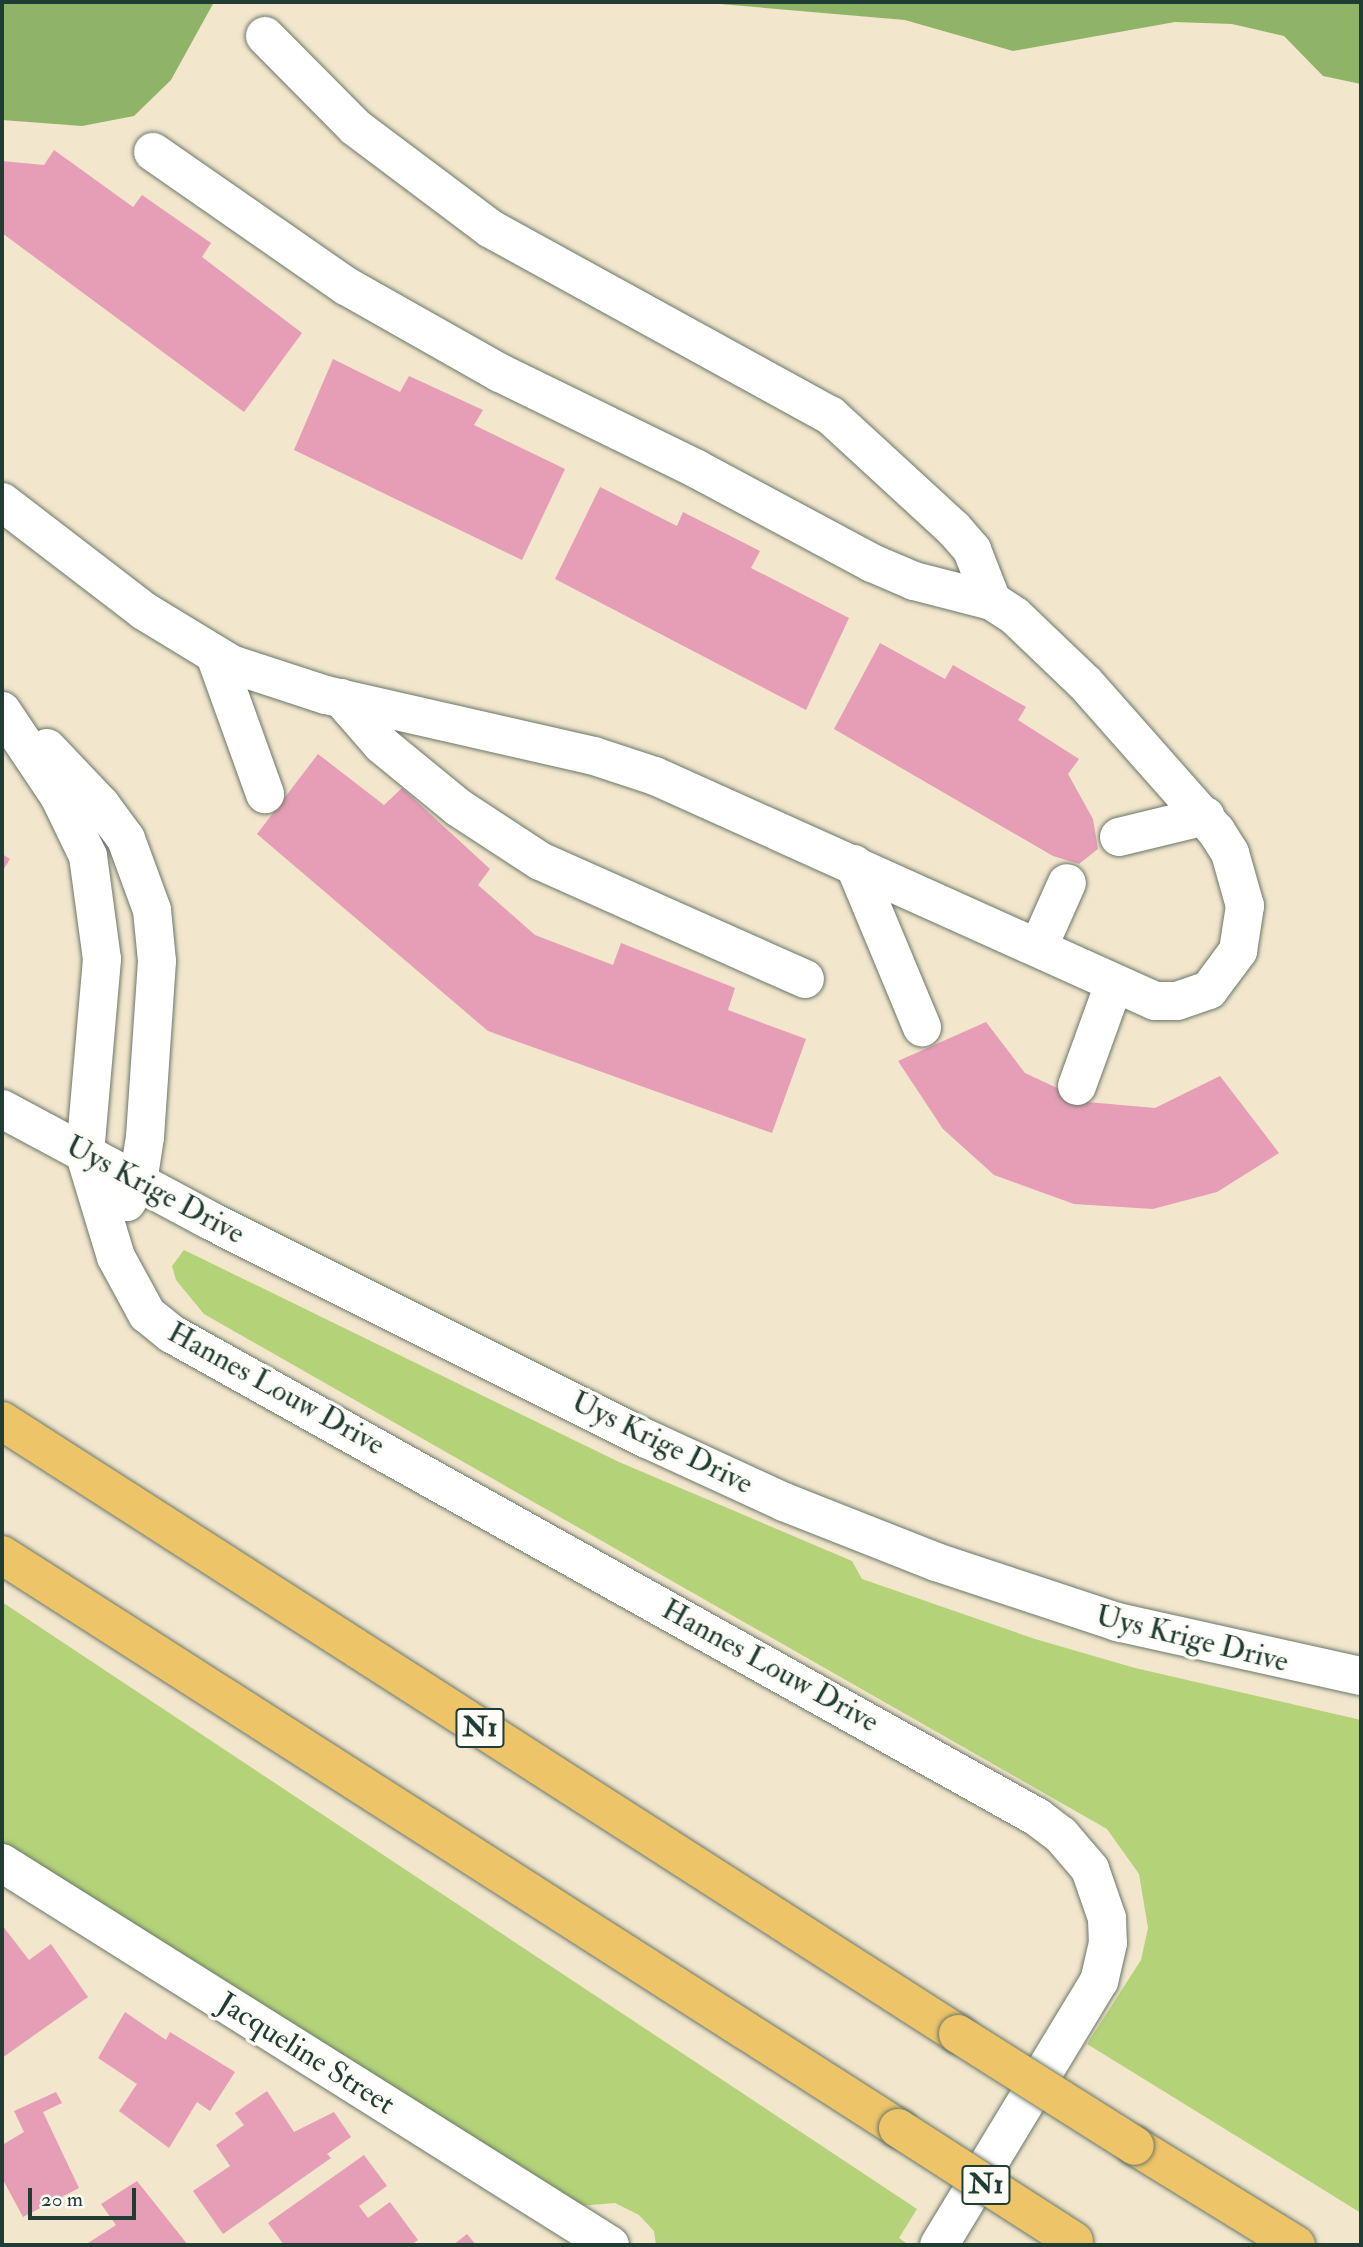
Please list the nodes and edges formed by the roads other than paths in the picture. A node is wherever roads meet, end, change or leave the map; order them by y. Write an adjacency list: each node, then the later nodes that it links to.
1 (265, 36): 4 (street)
2 (153, 152): 4 (street)
3 (2, 502): 5 (street)
4 (992, 601): 9 (street)
5 (215, 655): 6 (street); 8 (street)
6 (341, 698): 11 (street); 14 (street)
7 (2, 711): 19 (street); 20 (street)
8 (265, 794)
9 (1205, 816): 10 (street); 15 (street)
10 (1119, 837)
11 (854, 863): 13 (street); 16 (street)
12 (1067, 883): 13 (street)
13 (1038, 948): 15 (street)
14 (805, 979)
15 (1114, 984): 17 (street)
16 (922, 1027)
17 (1077, 1086)
18 (2, 1109): 19 (street, Uys Krige Drive)
19 (85, 1155): 20 (street, Uys Krige Drive); 21 (street, Hannes Louw Drive)
20 (138, 1182): 21 (street); 24 (street, Uys Krige Drive)
21 (108, 1234): 28 (street, Hannes Louw Drive)
22 (2, 1421): 29 (highway, N1, bridge)
23 (2, 1555): 26 (highway, N1, bridge)
24 (1361, 1676)
25 (2, 1863): 27 (street, Jacqueline Street)
26 (1078, 2243)
27 (610, 2245)
28 (939, 2245)
29 (1296, 2245)

